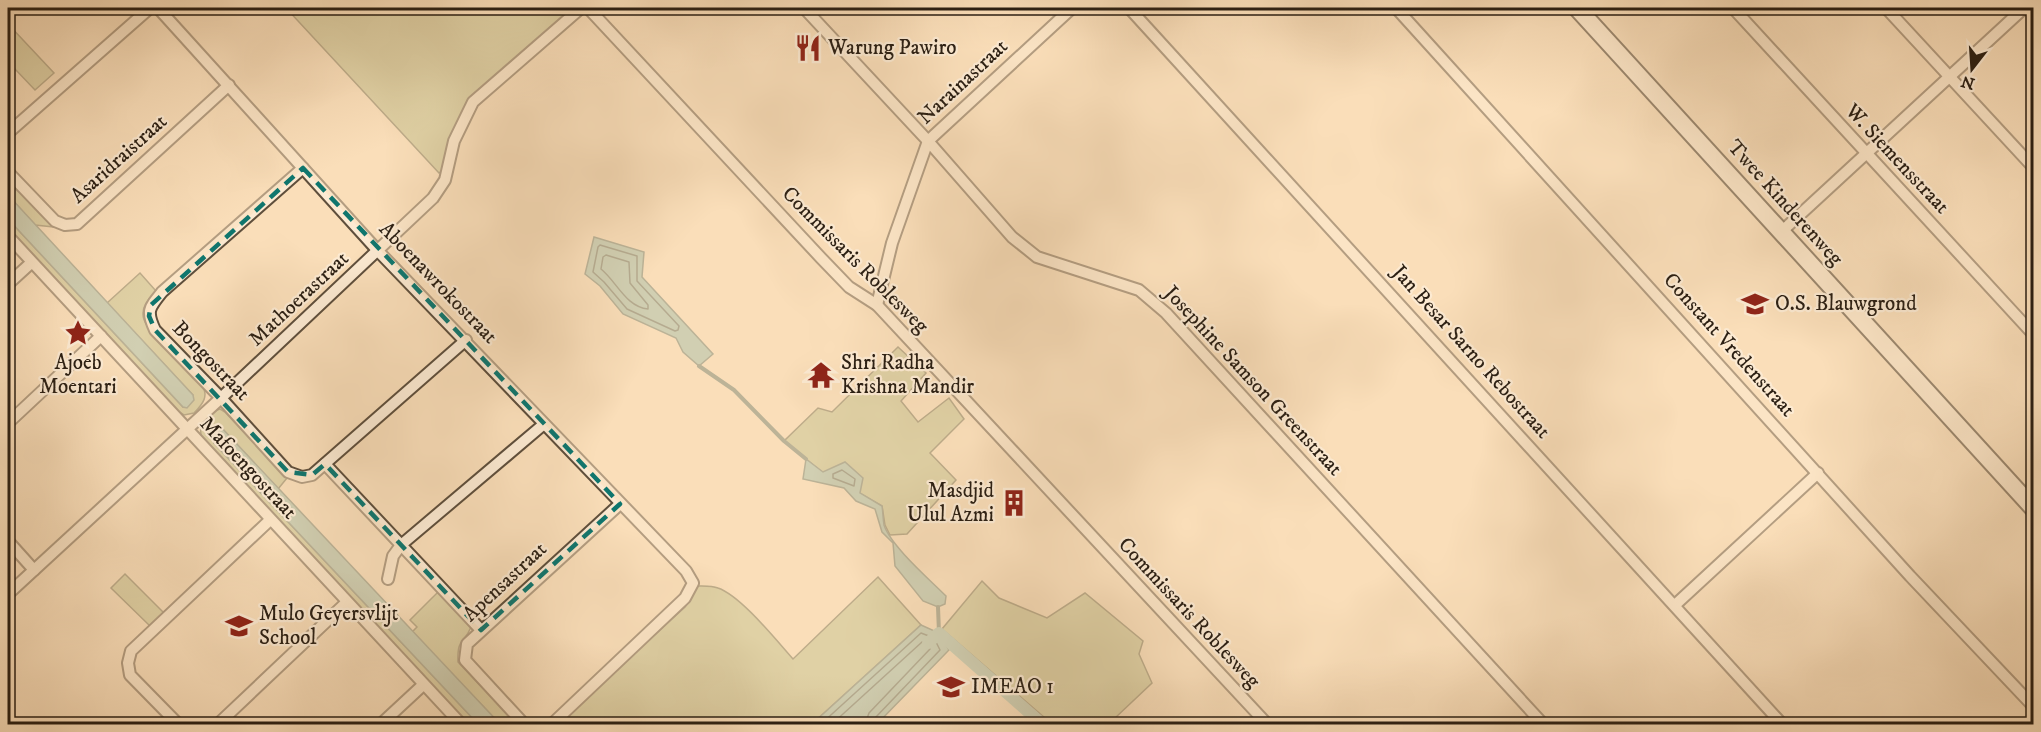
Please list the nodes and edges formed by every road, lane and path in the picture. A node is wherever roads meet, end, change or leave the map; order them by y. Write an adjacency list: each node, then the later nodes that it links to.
1 (150, 8): 15 (street)
2 (158, 8): 14 (street, Aboenawrokostraat)
3 (581, 8): 23 (street, Mathoerastraat)
4 (588, 8): 26 (street, Commissaris Roblesweg)
5 (804, 8): 16 (street, Josephine Samson Greenstraat)
6 (1072, 8): 16 (street, Narainastraat)
7 (1129, 8): 45 (street, Jan Besar Sarno Rebostraat)
8 (1396, 8): 35 (street, Constant Vredenstraat)
9 (1577, 8): 21 (street, Twee Kinderenweg)
10 (1733, 8): 17 (street, W. Siemensstraat)
11 (1886, 8): 13 (street)
12 (2024, 8): 13 (street)
13 (1950, 78): 17 (street); 19 (street)
14 (229, 85): 18 (street, Aboenawrokostraat); 20 (street, Asaridraistraat)
15 (8, 133)
16 (928, 141): 26 (street, Narainastraat); 56 (street, Josephine Samson Greenstraat)
17 (1865, 154): 21 (street); 27 (street, W. Siemensstraat)
18 (303, 168): 23 (street, Aboenawrokostraat); 30 (street, Bongostraat)
19 (2034, 168)
20 (8, 172)
21 (1781, 232): 37 (street, Twee Kinderenweg)
22 (8, 236): 24 (street, Mafoengostraat)
23 (378, 250): 29 (street, Aboenawrokostraat); 30 (street, Mathoerastraat)
24 (31, 262): 25 (street); 28 (street, Mafoengostraat)
25 (8, 284)
26 (877, 305): 55 (street, Commissaris Roblesweg)
27 (2034, 335)
28 (101, 336): 31 (street); 33 (street, Mafoengostraat)
29 (466, 340): 32 (street, Aboenawrokostraat); 34 (street)
30 (221, 398): 33 (street, Mathoerastraat); 34 (street, Bongostraat)
31 (8, 423)
32 (544, 423): 36 (street, Aboenawrokostraat); 40 (street)
33 (186, 430): 38 (street, Mafoengostraat); 41 (street, Mathoerastraat)
34 (325, 464): 40 (street)
35 (1818, 473): 45 (street); 48 (street, Constant Vredenstraat)
36 (620, 504): 46 (street, Apensastraat); 54 (street, Aboenawrokostraat)
37 (2034, 509)
38 (270, 520): 44 (street, Mafoengostraat); 49 (street)
39 (8, 541): 41 (street)
40 (401, 544): 42 (street); 46 (street)
41 (34, 570): 43 (street, Mathoerastraat)
42 (388, 579)
43 (8, 594)
44 (346, 602): 47 (street, Mafoengostraat); 50 (street)
45 (1675, 605): 57 (street, Jan Besar Sarno Rebostraat)
46 (481, 630): 53 (street, Apensastraat)
47 (423, 685): 51 (street); 52 (street, Mafoengostraat)
48 (2034, 707)
49 (178, 724)
50 (218, 724)
51 (381, 724)
52 (461, 724)
53 (524, 724)
54 (552, 724)
55 (1267, 724)
56 (1543, 724)
57 (1782, 724)

